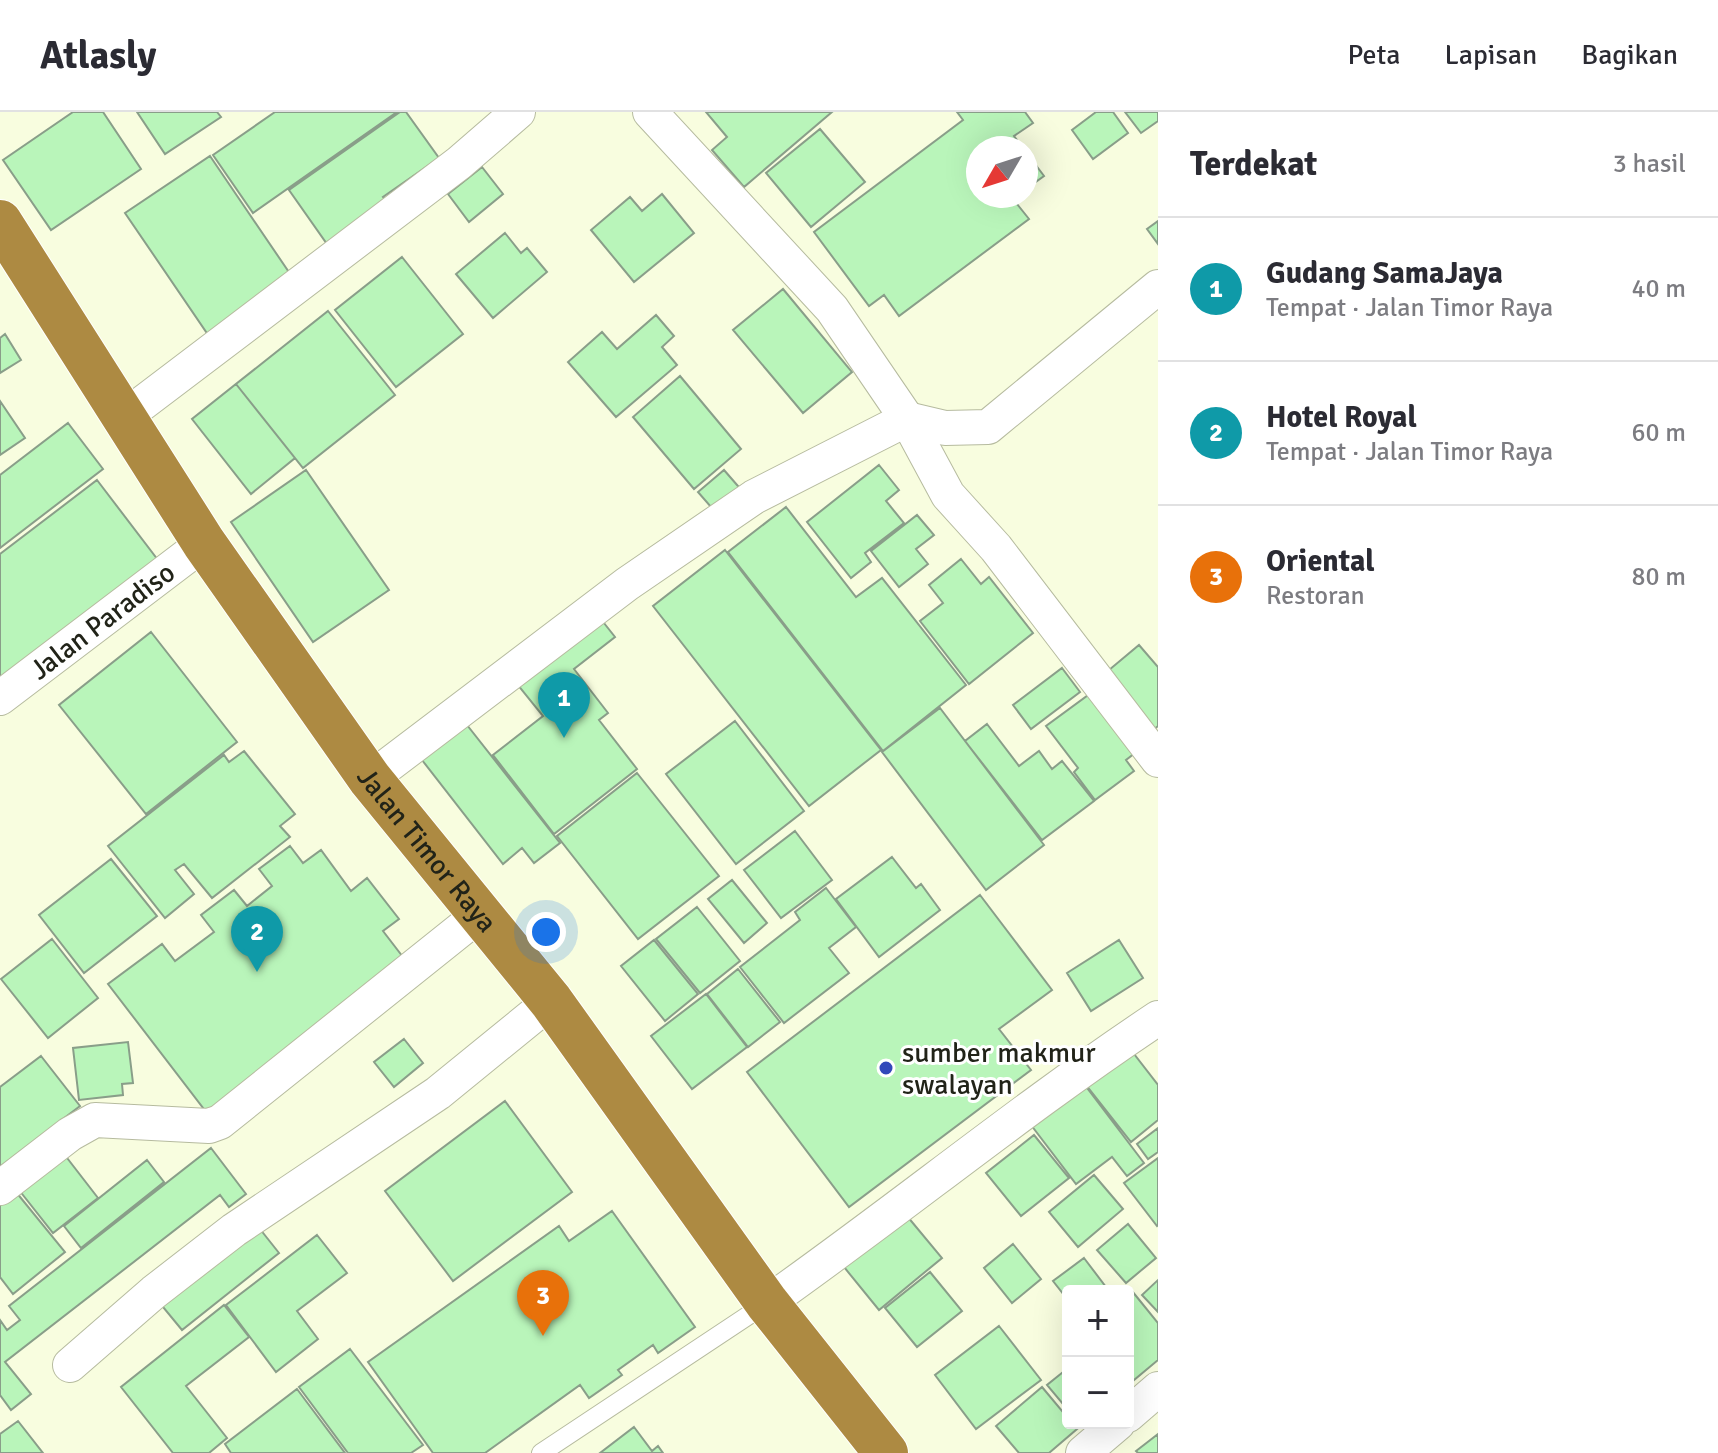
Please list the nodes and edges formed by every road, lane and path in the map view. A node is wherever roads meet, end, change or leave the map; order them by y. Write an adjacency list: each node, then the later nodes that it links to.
1 (518, 112): 5 (street)
2 (650, 112): 6 (street)
3 (0, 222): 5 (highway, Jalan Timor Raya)
4 (1158, 287): 6 (street)
5 (123, 418): 7 (highway, Jalan Timor Raya)
6 (907, 419): 9 (street); 10 (street)
7 (204, 543): 8 (street, Jalan Paradiso); 10 (highway, Jalan Timor Raya)
8 (0, 698)
9 (1158, 760)
10 (370, 779): 11 (highway, Jalan Timor Raya)
11 (480, 914): 12 (highway, Jalan Timor Raya); 14 (street)
12 (551, 1001): 15 (highway, Jalan Timor Raya); 16 (street)
13 (1158, 1018): 15 (street)
14 (0, 1188)
15 (767, 1303): 20 (lane); 21 (highway, Jalan Timor Raya)
16 (70, 1365)
17 (1158, 1389): 18 (street)
18 (1134, 1410)
19 (1111, 1429): 22 (street)
20 (541, 1453)
21 (886, 1453)
22 (1083, 1453)

